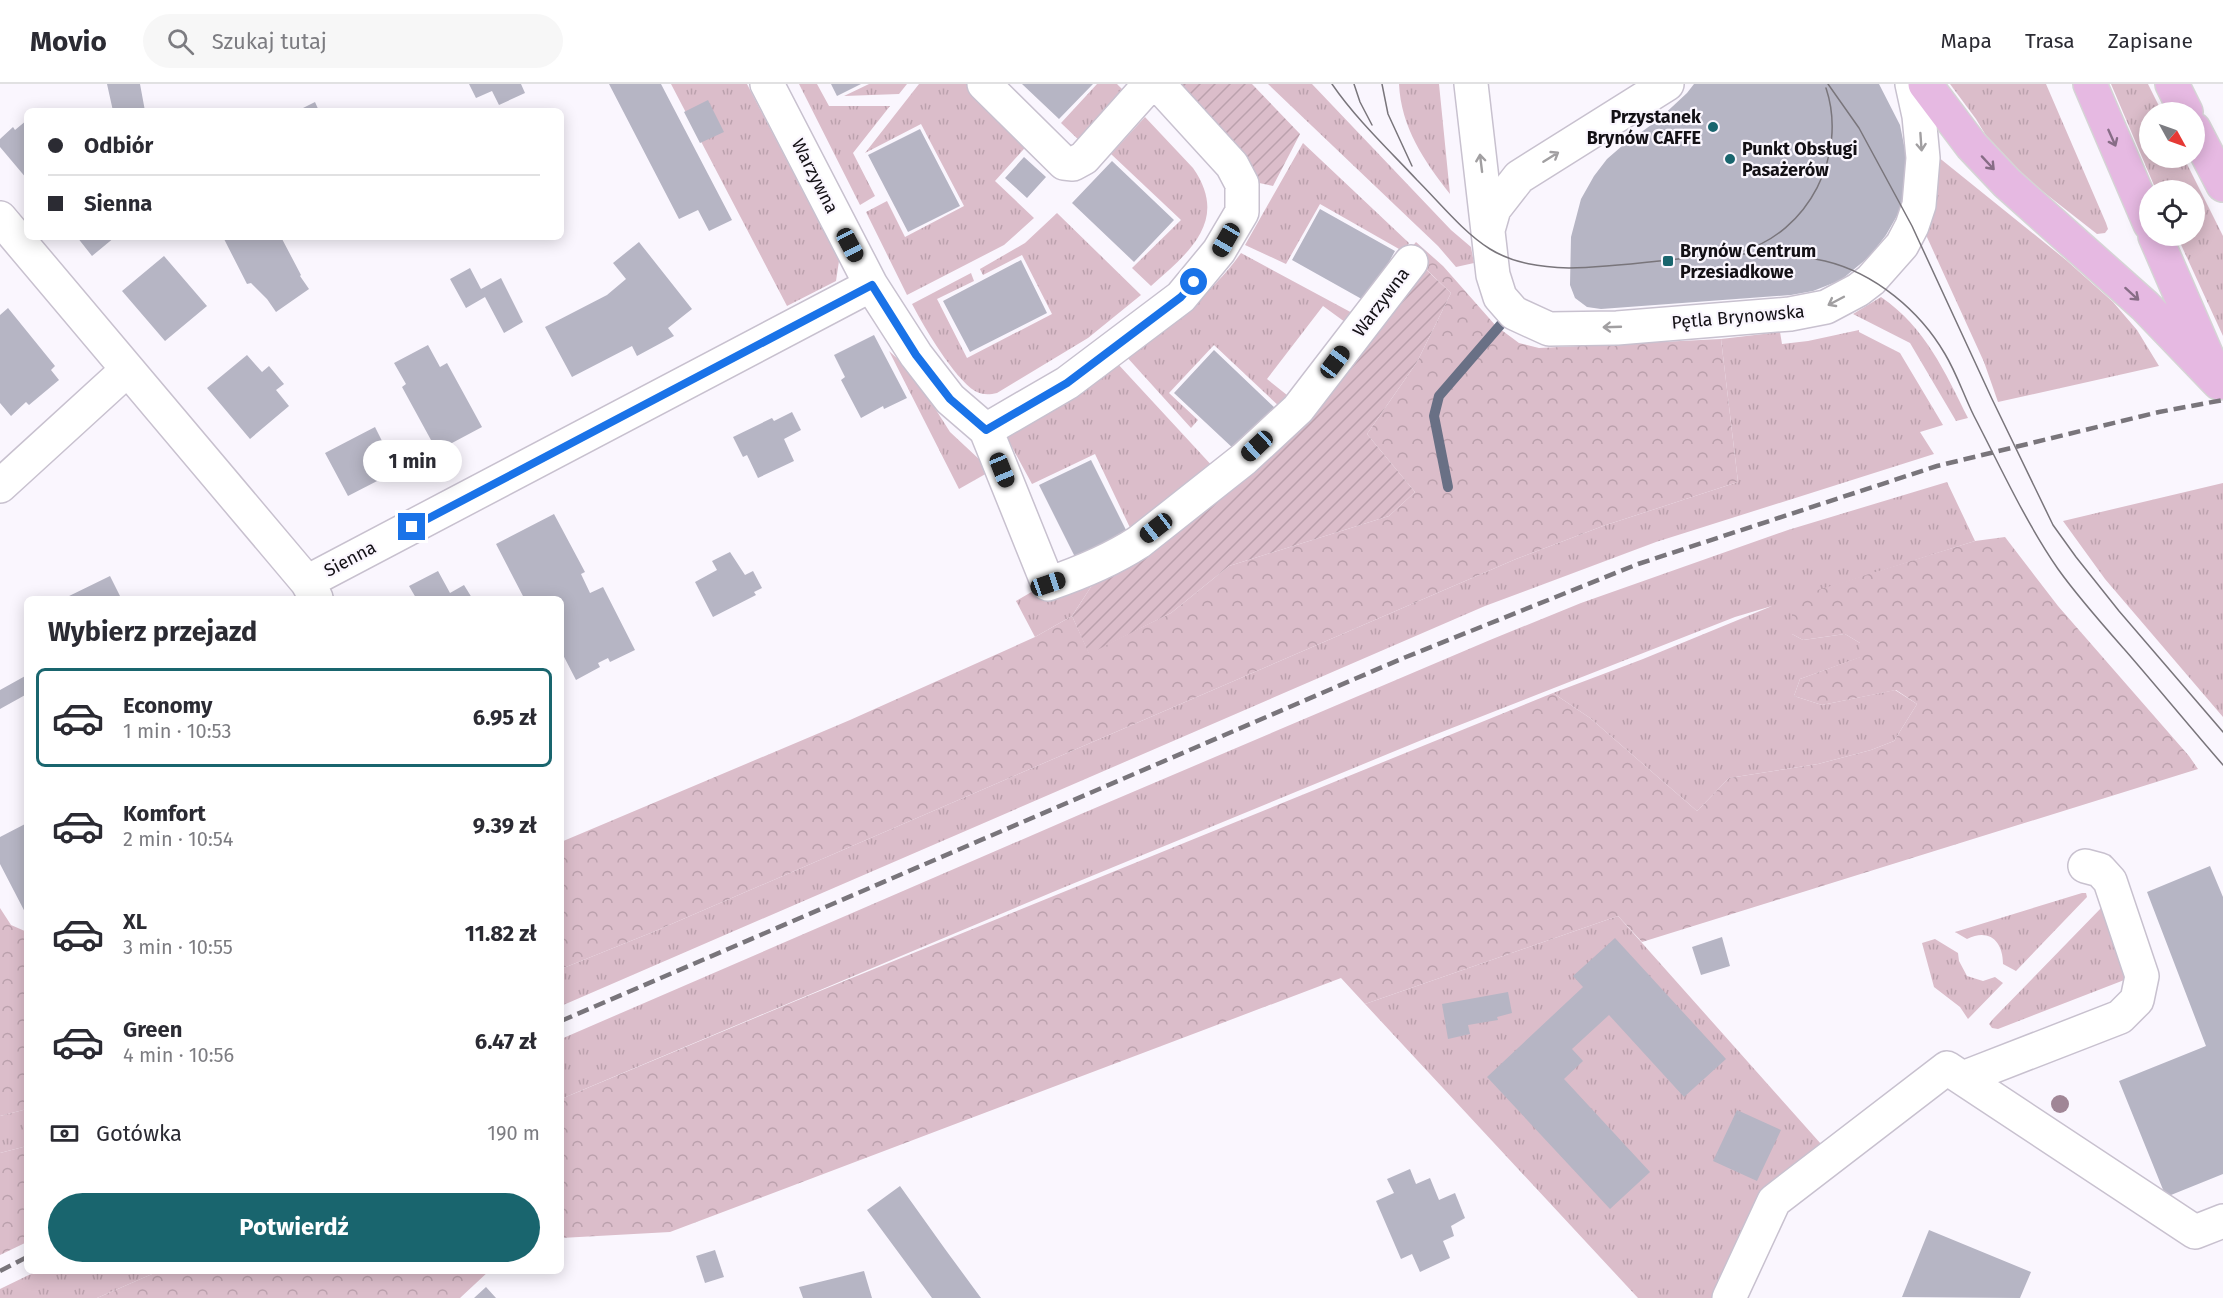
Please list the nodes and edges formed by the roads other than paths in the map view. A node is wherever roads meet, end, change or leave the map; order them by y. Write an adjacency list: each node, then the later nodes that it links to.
1 (767, 84): 19 (street, Warzywna)
2 (984, 84): 3 (street)
3 (1150, 84)
4 (1158, 84): 22 (street)
5 (1472, 84): 16 (street, Pętla Brynowska, one-way to 5)
6 (1667, 84): 16 (street, Pętla Brynowska, one-way to 6)
7 (1912, 84): 16 (street, Pętla Brynowska, one-way to 16)
8 (1925, 84): 21 (main road, one-way to 21)
9 (2090, 84): 14 (main road, one-way to 14)
10 (2172, 84): 11 (main road)
11 (2181, 102)
12 (2205, 150): 13 (main road)
13 (2223, 185)
14 (2139, 198)
15 (0, 218): 20 (street)
16 (1488, 230)
17 (2159, 246): 21 (main road)
18 (1411, 262): 22 (street, Warzywna)
19 (872, 285): 22 (street, Warzywna); 24 (street, Sienna)
20 (128, 370): 23 (street); 24 (street)
21 (2221, 387)
22 (986, 430)
23 (0, 486)
24 (311, 590)
25 (2085, 866): 26 (street)
26 (1964, 1078): 27 (street); 28 (street)
27 (2223, 1221)
28 (1729, 1298)

